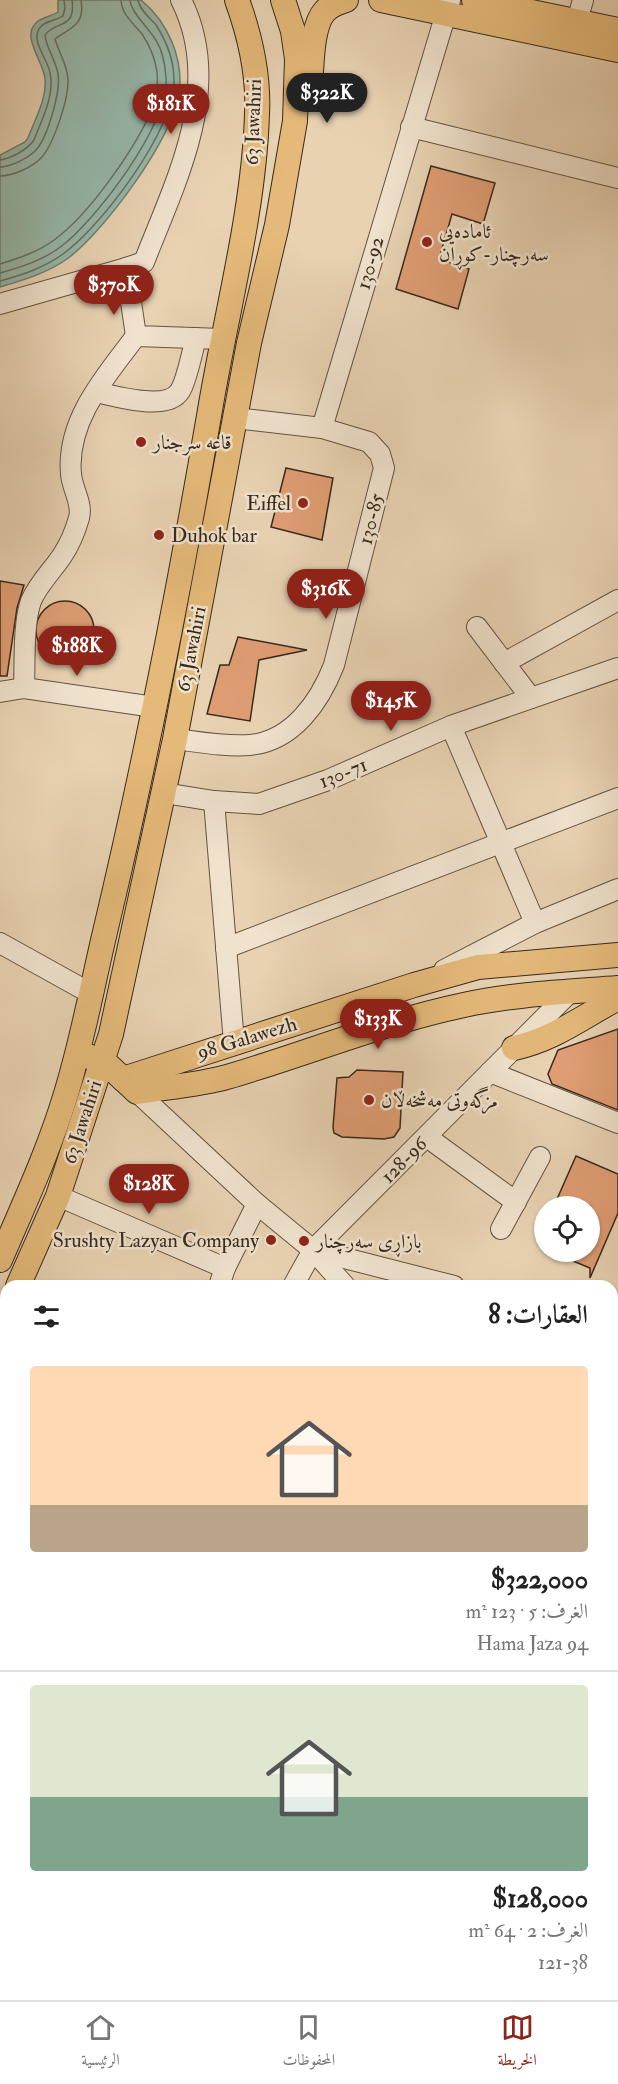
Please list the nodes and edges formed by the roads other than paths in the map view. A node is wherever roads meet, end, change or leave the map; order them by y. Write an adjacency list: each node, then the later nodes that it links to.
1 (181, 0): 14 (street)
2 (237, 0): 18 (main road, 63 Jawahiri)
3 (283, 0): 13 (main road, 63 Jawahiri)
4 (346, 0): 13 (main road)
5 (381, 0): 7 (main road)
6 (474, 0): 8 (main road)
7 (447, 7): 8 (main road); 11 (street, 130-92)
8 (577, 21): 9 (main road); 10 (main road)
9 (618, 30)
10 (618, 50)
11 (411, 127): 12 (street); 21 (street, 130-92)
12 (618, 178)
13 (277, 225): 20 (main road, 63 Jawahiri)
14 (126, 268): 15 (street); 16 (street)
15 (0, 304)
16 (136, 336): 17 (street); 19 (street)
17 (196, 338): 18 (street); 19 (street)
18 (222, 339): 29 (main road, 63 Jawahiri)
19 (96, 392): 26 (street)
20 (234, 418): 21 (street); 31 (main road, 63 Jawahiri)
21 (322, 428): 31 (street, 130-85)
22 (618, 600): 24 (street)
23 (477, 627): 24 (street)
24 (504, 663): 28 (street)
25 (618, 668): 28 (street, 130-71)
26 (24, 688): 27 (street); 29 (street)
27 (0, 692)
28 (531, 698): 30 (street, 130-71)
29 (154, 707): 45 (main road, 63 Jawahiri)
30 (451, 726): 34 (street, 130-71); 35 (street)
31 (175, 739): 32 (main road, 63 Jawahiri)
32 (164, 793): 34 (street, 130-71); 52 (main road, 63 Jawahiri)
33 (618, 798): 35 (street)
34 (214, 801): 39 (street)
35 (501, 844): 37 (street); 39 (street)
36 (618, 889): 37 (street)
37 (535, 923): 42 (street)
38 (0, 943): 45 (street)
39 (226, 948): 48 (street)
40 (618, 955): 41 (main road, 98 Galawezh)
41 (571, 960): 42 (main road, 98 Galawezh); 44 (main road)
42 (414, 985): 47 (main road, 98 Galawezh)
43 (618, 988): 44 (main road, 98 Galawezh)
44 (570, 992): 49 (main road, 98 Galawezh); 50 (street, 128-96)
45 (90, 993): 51 (main road, 63 Jawahiri)
46 (618, 998): 50 (main road)
47 (320, 1015): 48 (main road, 98 Galawezh); 49 (main road)
48 (234, 1042): 54 (main road, 98 Galawezh)
49 (330, 1043): 54 (main road, 98 Galawezh)
50 (514, 1048): 53 (street, 128-96)
51 (78, 1054): 52 (main road); 63 (main road, 63 Jawahiri)
52 (102, 1062): 54 (main road); 58 (main road, 63 Jawahiri)
53 (490, 1072): 55 (street); 56 (street, 128-96)
54 (130, 1085): 60 (street)
55 (618, 1123)
56 (427, 1137): 59 (street); 62 (street, 128-96)
57 (540, 1157): 59 (street)
58 (58, 1196): 64 (street); 65 (main road, 63 Jawahiri)
59 (516, 1202): 61 (street)
60 (257, 1204): 62 (street); 64 (street)
61 (501, 1229)
62 (313, 1250): 66 (street, 128-96); 67 (street); 68 (street)
63 (0, 1260)
64 (222, 1277)
65 (21, 1280)
66 (296, 1280)
67 (340, 1280)
68 (430, 1280)

